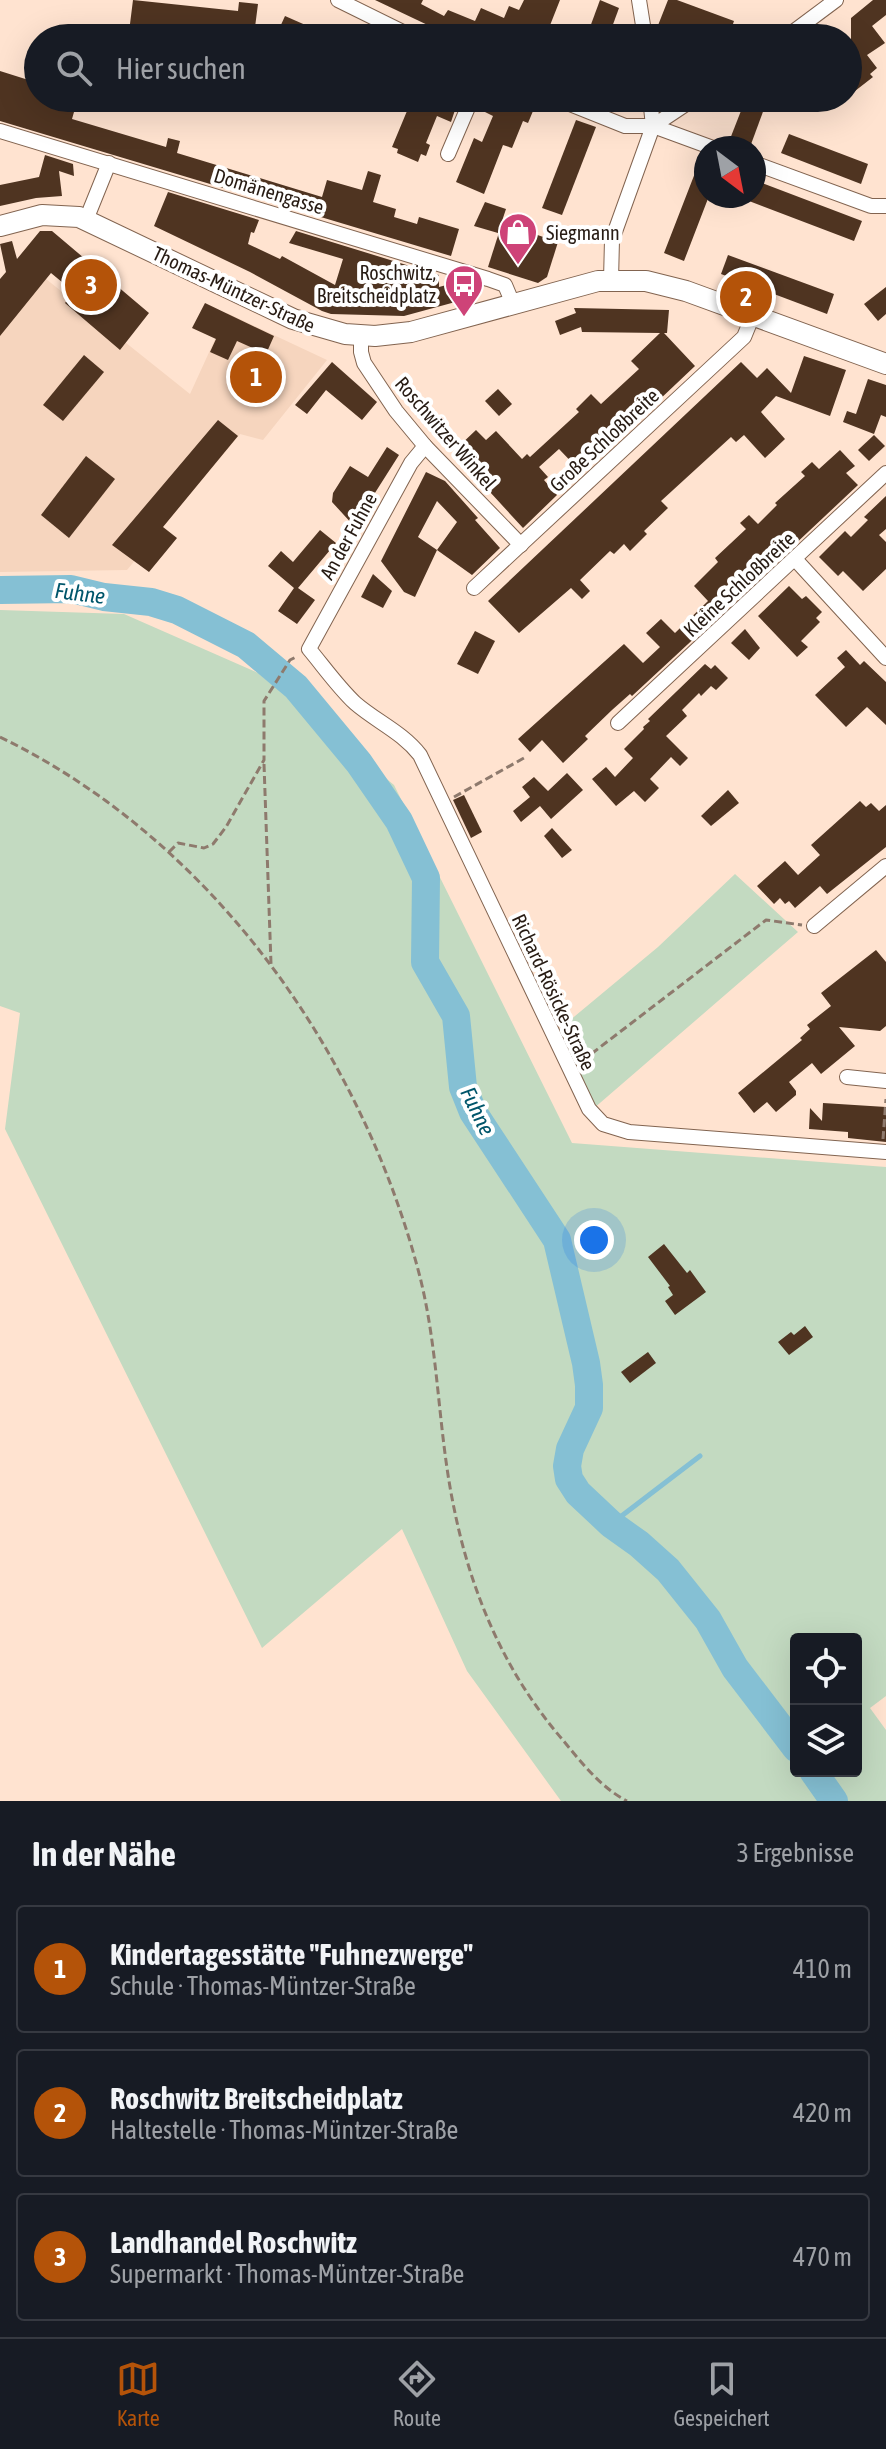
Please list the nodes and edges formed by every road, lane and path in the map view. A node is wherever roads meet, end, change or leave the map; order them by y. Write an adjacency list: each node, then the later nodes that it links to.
1 (338, 0): 4 (street)
2 (639, 0): 5 (street)
3 (836, 0): 6 (street)
4 (387, 24)
5 (643, 24)
6 (804, 24)
7 (466, 112): 14 (street)
8 (590, 112): 11 (street)
9 (652, 112): 11 (street)
10 (674, 112): 11 (street)
11 (653, 126): 13 (street); 20 (street)
12 (0, 131): 15 (street, Domänengasse)
13 (694, 141)
14 (448, 154)
15 (109, 163): 18 (street); 21 (street, Domänengasse)
16 (766, 167): 17 (street)
17 (886, 206)
18 (86, 220): 19 (main road, Thomas-Müntzer-Straße); 23 (main road, Thomas-Müntzer-Straße)
19 (0, 226)
20 (611, 280): 21 (main road, Thomas-Müntzer-Straße); 22 (main road, Thomas-Müntzer-Straße)
21 (513, 304): 23 (main road, Thomas-Müntzer-Straße)
22 (753, 315): 24 (main road, Thomas-Müntzer-Straße); 27 (street, Große Schloßbreite)
23 (361, 336): 25 (street, Roschwitzer Winkel)
24 (886, 364)
25 (425, 446): 27 (street, Roschwitzer Winkel); 30 (street, An der Fuhne)
26 (886, 473): 28 (street, Kleine Schloßbreite)
27 (521, 545): 29 (street, Große Schloßbreite)
28 (795, 559): 31 (street); 33 (street, Kleine Schloßbreite)
29 (474, 588)
30 (309, 649): 37 (street, Richard-Rösicke-Straße)
31 (886, 658)
32 (290, 660): 36 (path)
33 (618, 723)
34 (0, 737): 38 (path)
35 (524, 758): 37 (path)
36 (264, 760): 38 (path); 41 (path)
37 (443, 803): 42 (street, Richard-Rösicke-Straße)
38 (169, 852): 41 (path)
39 (886, 866): 40 (street)
40 (814, 926): 42 (path)
41 (271, 964): 47 (path)
42 (569, 1071): 46 (street, Richard-Rösicke-Straße)
43 (847, 1077): 44 (street)
44 (886, 1081)
45 (886, 1099): 46 (path)
46 (884, 1152)
47 (627, 1801)

